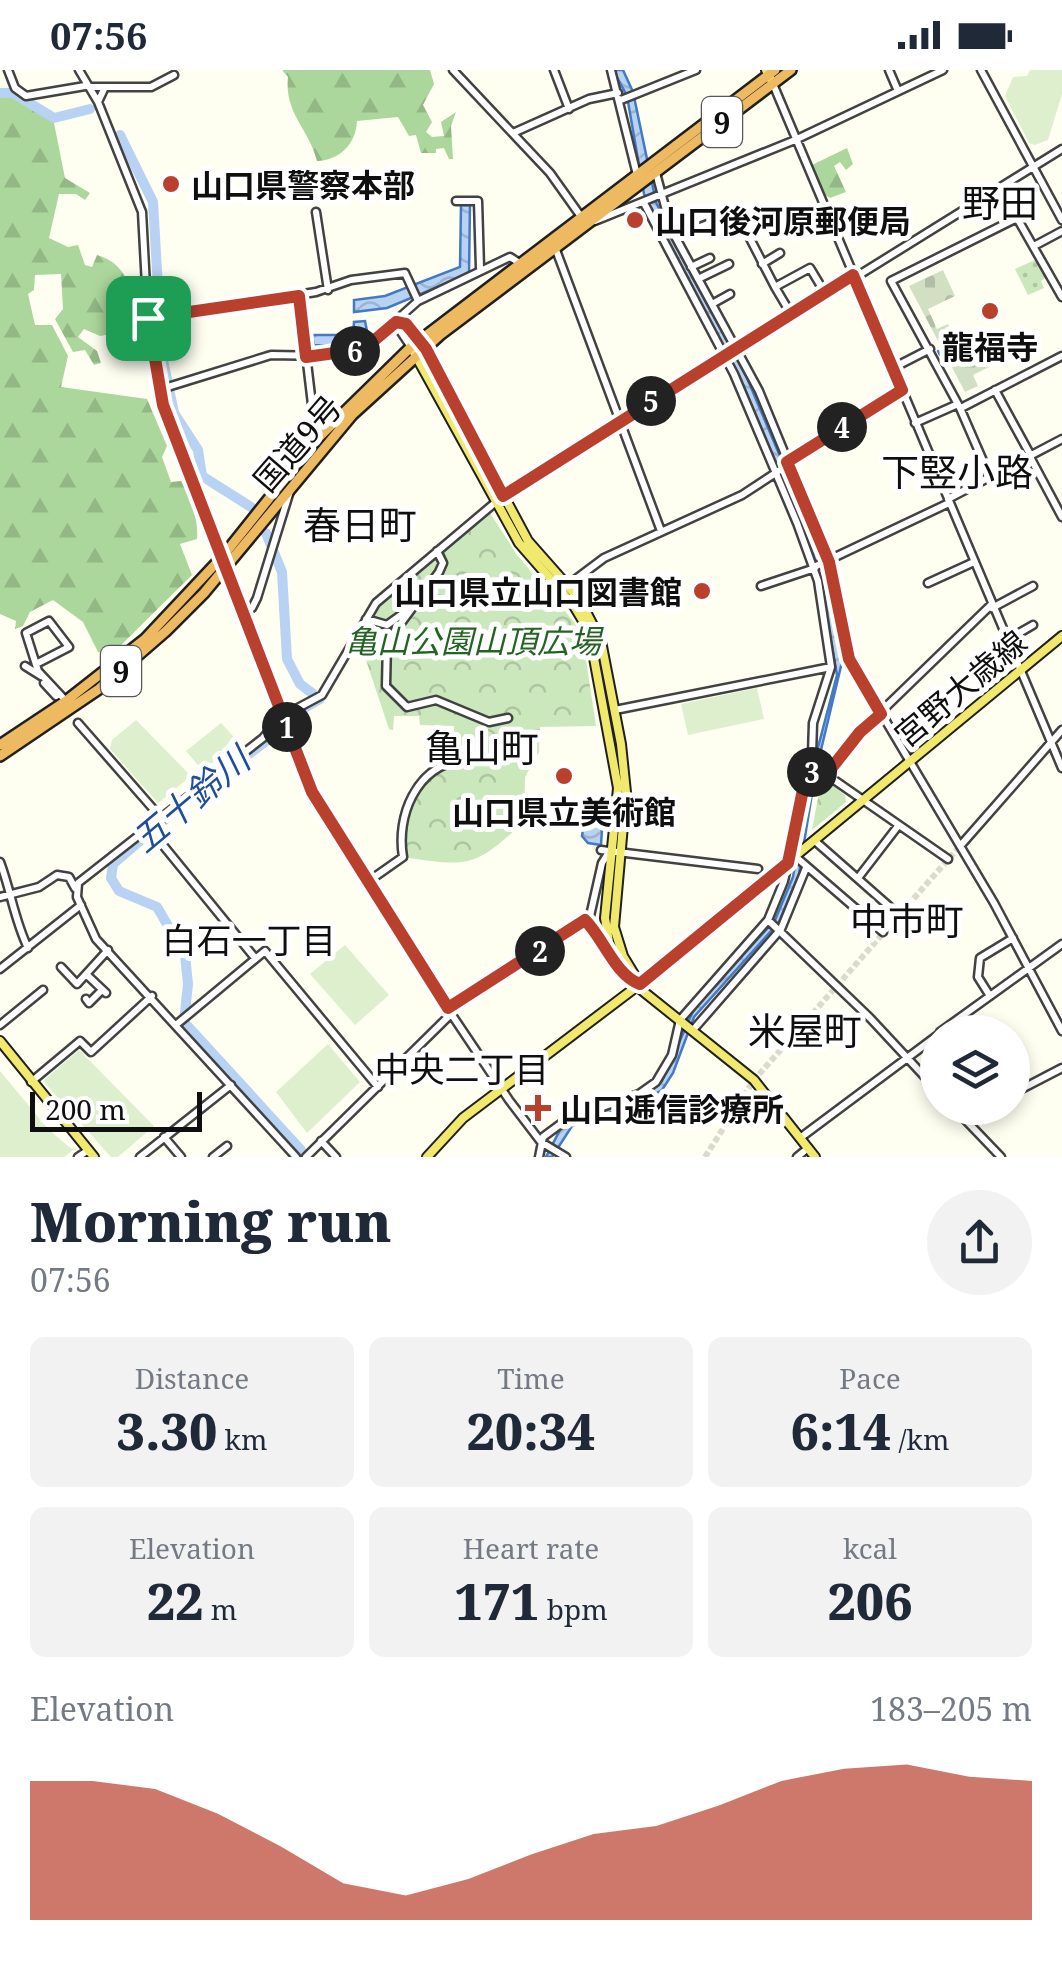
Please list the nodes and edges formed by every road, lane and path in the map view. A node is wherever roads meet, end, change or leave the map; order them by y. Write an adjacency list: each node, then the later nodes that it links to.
1 (8, 70): 13 (street)
2 (79, 70): 13 (street)
3 (452, 70): 19 (street)
4 (554, 70): 18 (street)
5 (611, 70): 16 (street)
6 (696, 70): 16 (street)
7 (791, 70): 12 (highway, 国道9号 / 9)
8 (889, 70): 15 (street)
9 (943, 70): 15 (street)
10 (980, 70): 22 (street)
11 (174, 75): 14 (street)
12 (771, 75): 20 (street); 23 (highway, 国道9号 / 9)
13 (87, 86): 14 (street); 17 (street)
14 (106, 88): 17 (street)
15 (898, 91): 20 (street)
16 (622, 98): 18 (street); 24 (street)
17 (98, 102): 57 (street)
18 (570, 109): 19 (street)
19 (513, 133): 30 (street)
20 (796, 140): 25 (street); 46 (street)
21 (1062, 150): 22 (street)
22 (1032, 168): 32 (street); 46 (street)
23 (653, 170): 24 (highway, 国道9号 / 9); 25 (street)
24 (638, 177): 30 (highway, 国道9号 / 9)
25 (658, 197): 27 (street); 33 (street)
26 (456, 200): 43 (street)
27 (645, 203): 30 (street); 61 (street)
28 (316, 212): 49 (street)
29 (715, 212): 33 (street)
30 (584, 220): 36 (highway, 国道9号 / 9); 40 (highway, 国道9号 / 9)
31 (742, 220): 42 (street)
32 (1062, 220)
33 (671, 230): 44 (street)
34 (1062, 232): 35 (street)
35 (1034, 246): 53 (street); 60 (street)
36 (556, 250): 59 (highway, 国道9号 / 9); 71 (street)
37 (780, 253): 42 (street)
38 (710, 258): 44 (street)
39 (805, 260): 45 (street)
40 (521, 264): 43 (street); 59 (highway, 国道9号 / 9)
41 (729, 264): 47 (street)
42 (762, 264): 48 (street)
43 (480, 268): 54 (street)
44 (691, 268): 47 (street)
45 (810, 268): 48 (street); 50 (street)
46 (853, 275): 50 (street); 64 (street)
47 (698, 279): 55 (street)
48 (775, 287): 56 (street)
49 (328, 290): 52 (street); 54 (street)
50 (825, 293): 56 (street)
51 (730, 294): 55 (street)
52 (299, 296): 57 (street); 63 (street)
53 (1062, 297)
54 (417, 300): 58 (street)
55 (712, 304): 61 (street)
56 (790, 314): 61 (street)
57 (152, 317): 65 (street)
58 (396, 322): 59 (street); 63 (street)
59 (419, 348): 74 (highway, 国道9号 / 9); 79 (highway, 国道9号 / 9); 80 (main road)
60 (930, 349): 64 (street); 70 (street)
61 (731, 352): 71 (street); 76 (street); 77 (street)
62 (1062, 356): 67 (street)
63 (306, 357): 65 (street); 74 (street)
64 (893, 368): 66 (street)
65 (165, 389): 85 (street)
66 (902, 390): 69 (street); 72 (street)
67 (996, 390): 70 (street); 75 (street)
68 (872, 391): 69 (street)
69 (881, 402): 76 (street)
70 (959, 406): 72 (street); 78 (street)
71 (620, 420): 80 (street); 83 (street)
72 (916, 423): 81 (street)
73 (1062, 439): 75 (street)
74 (316, 441): 85 (highway, 国道9号 / 9)
75 (1030, 456): 78 (street); 82 (street)
76 (786, 463): 77 (street); 86 (street)
77 (776, 473): 83 (street); 88 (street)
78 (990, 478): 81 (street)
79 (291, 486): 85 (highway, 国道9号 / 9); 95 (street)
80 (500, 499): 84 (street); 92 (main road)
81 (948, 501): 86 (street); 87 (street)
82 (1062, 516)
83 (661, 531): 92 (street)
84 (437, 551): 94 (street); 96 (street)
85 (225, 561): 95 (street); 106 (highway, 国道9号 / 9); 115 (highway, 国道9号 / 9)
86 (828, 562): 88 (street); 100 (street)
87 (974, 562): 89 (street); 93 (street)
88 (815, 567): 90 (street); 102 (street)
89 (928, 582)
90 (761, 586)
91 (1033, 586): 93 (street)
92 (564, 589): 107 (main road); 127 (main road)
93 (992, 606): 99 (street); 108 (street)
94 (412, 607): 96 (street); 110 (street)
95 (242, 612): 109 (street)
96 (366, 619): 109 (street)
97 (1033, 625): 99 (street)
98 (1062, 636): 104 (main road, 宮野大歳線)
99 (1007, 640): 104 (street)
100 (848, 659): 102 (street); 108 (street)
101 (36, 664): 101 (street); 105 (street)
102 (832, 664): 107 (street); 119 (street)
103 (25, 666): 105 (street)
104 (1020, 671): 113 (street); 117 (main road, 宮野大歳線)
105 (41, 677): 106 (street)
106 (61, 699): 114 (highway, 国道9号 / 9)
107 (615, 710): 127 (main road)
108 (881, 714): 117 (street); 120 (street)
109 (281, 717): 122 (street); 133 (street)
110 (508, 718)
111 (78, 723): 122 (street)
112 (1062, 730): 113 (street)
113 (1052, 742): 118 (street); 126 (street)
114 (0, 745)
115 (0, 756)
116 (462, 760): 133 (street)
117 (910, 762): 121 (main road, 宮野大歳線); 126 (street)
118 (1062, 768)
119 (808, 771): 120 (street); 129 (street)
120 (823, 774): 121 (street)
121 (862, 802): 123 (street); 125 (main road, 宮野大歳線)
122 (162, 819): 124 (street)
123 (898, 826): 128 (street); 132 (street)
124 (151, 831): 134 (street); 148 (street)
125 (814, 841): 129 (main road, 宮野大歳線); 132 (street)
126 (960, 846): 143 (street)
127 (612, 852): 131 (street); 139 (street); 147 (main road); 153 (main road)
128 (948, 859)
129 (799, 860): 140 (street); 141 (street); 142 (street); 153 (main road, 宮野大歳線)
130 (0, 862): 135 (street)
131 (758, 869)
132 (858, 878): 138 (street)
133 (366, 882): 159 (street)
134 (74, 888): 135 (street); 137 (street)
135 (11, 893): 136 (street); 145 (street)
136 (0, 897)
137 (81, 906): 145 (street); 146 (street)
138 (899, 915)
139 (585, 920): 147 (street); 159 (street)
140 (768, 920): 141 (street); 155 (street)
141 (780, 928): 155 (street); 168 (street)
142 (883, 932)
143 (1013, 938): 150 (street); 157 (street)
144 (1062, 944): 150 (street)
145 (28, 948): 151 (street)
146 (108, 950): 152 (street); 156 (street)
147 (614, 956): 153 (main road)
148 (256, 958): 162 (street); 174 (street)
149 (61, 967): 152 (street)
150 (1030, 968): 157 (street); 165 (street)
151 (0, 969)
152 (87, 975): 158 (street)
153 (640, 984): 161 (main road); 175 (main road, 宮野大歳線)
154 (42, 990): 163 (street)
155 (712, 994): 161 (street); 164 (street)
156 (152, 996): 162 (street); 171 (street)
157 (990, 996): 160 (street)
158 (86, 999)
159 (450, 1010): 174 (street); 175 (street)
160 (964, 1015)
161 (680, 1020): 164 (main road); 180 (street)
162 (178, 1023): 172 (street)
163 (0, 1025)
164 (693, 1030): 178 (main road)
165 (1062, 1032)
166 (0, 1041): 171 (main road)
167 (920, 1048): 168 (street)
168 (908, 1057): 170 (street); 178 (street)
169 (1062, 1068): 173 (street)
170 (920, 1071)
171 (30, 1082): 183 (main road)
172 (231, 1084): 177 (street); 188 (street)
173 (1030, 1085)
174 (378, 1086): 179 (street)
175 (502, 1088): 180 (street); 191 (main road, 宮野大歳線)
176 (971, 1125): 196 (street)
177 (164, 1137): 185 (street); 186 (street)
178 (800, 1138): 182 (main road)
179 (321, 1141): 189 (street); 190 (street)
180 (542, 1143): 192 (street); 193 (street)
181 (226, 1146): 187 (street)
182 (808, 1148): 194 (street); 195 (main road)
183 (90, 1154): 184 (street)
184 (78, 1157)
185 (140, 1157)
186 (181, 1157)
187 (213, 1157)
188 (296, 1157)
189 (306, 1157)
190 (336, 1157)
191 (427, 1157)
192 (539, 1157)
193 (566, 1157)
194 (797, 1157)
195 (815, 1157)
196 (1002, 1157)

